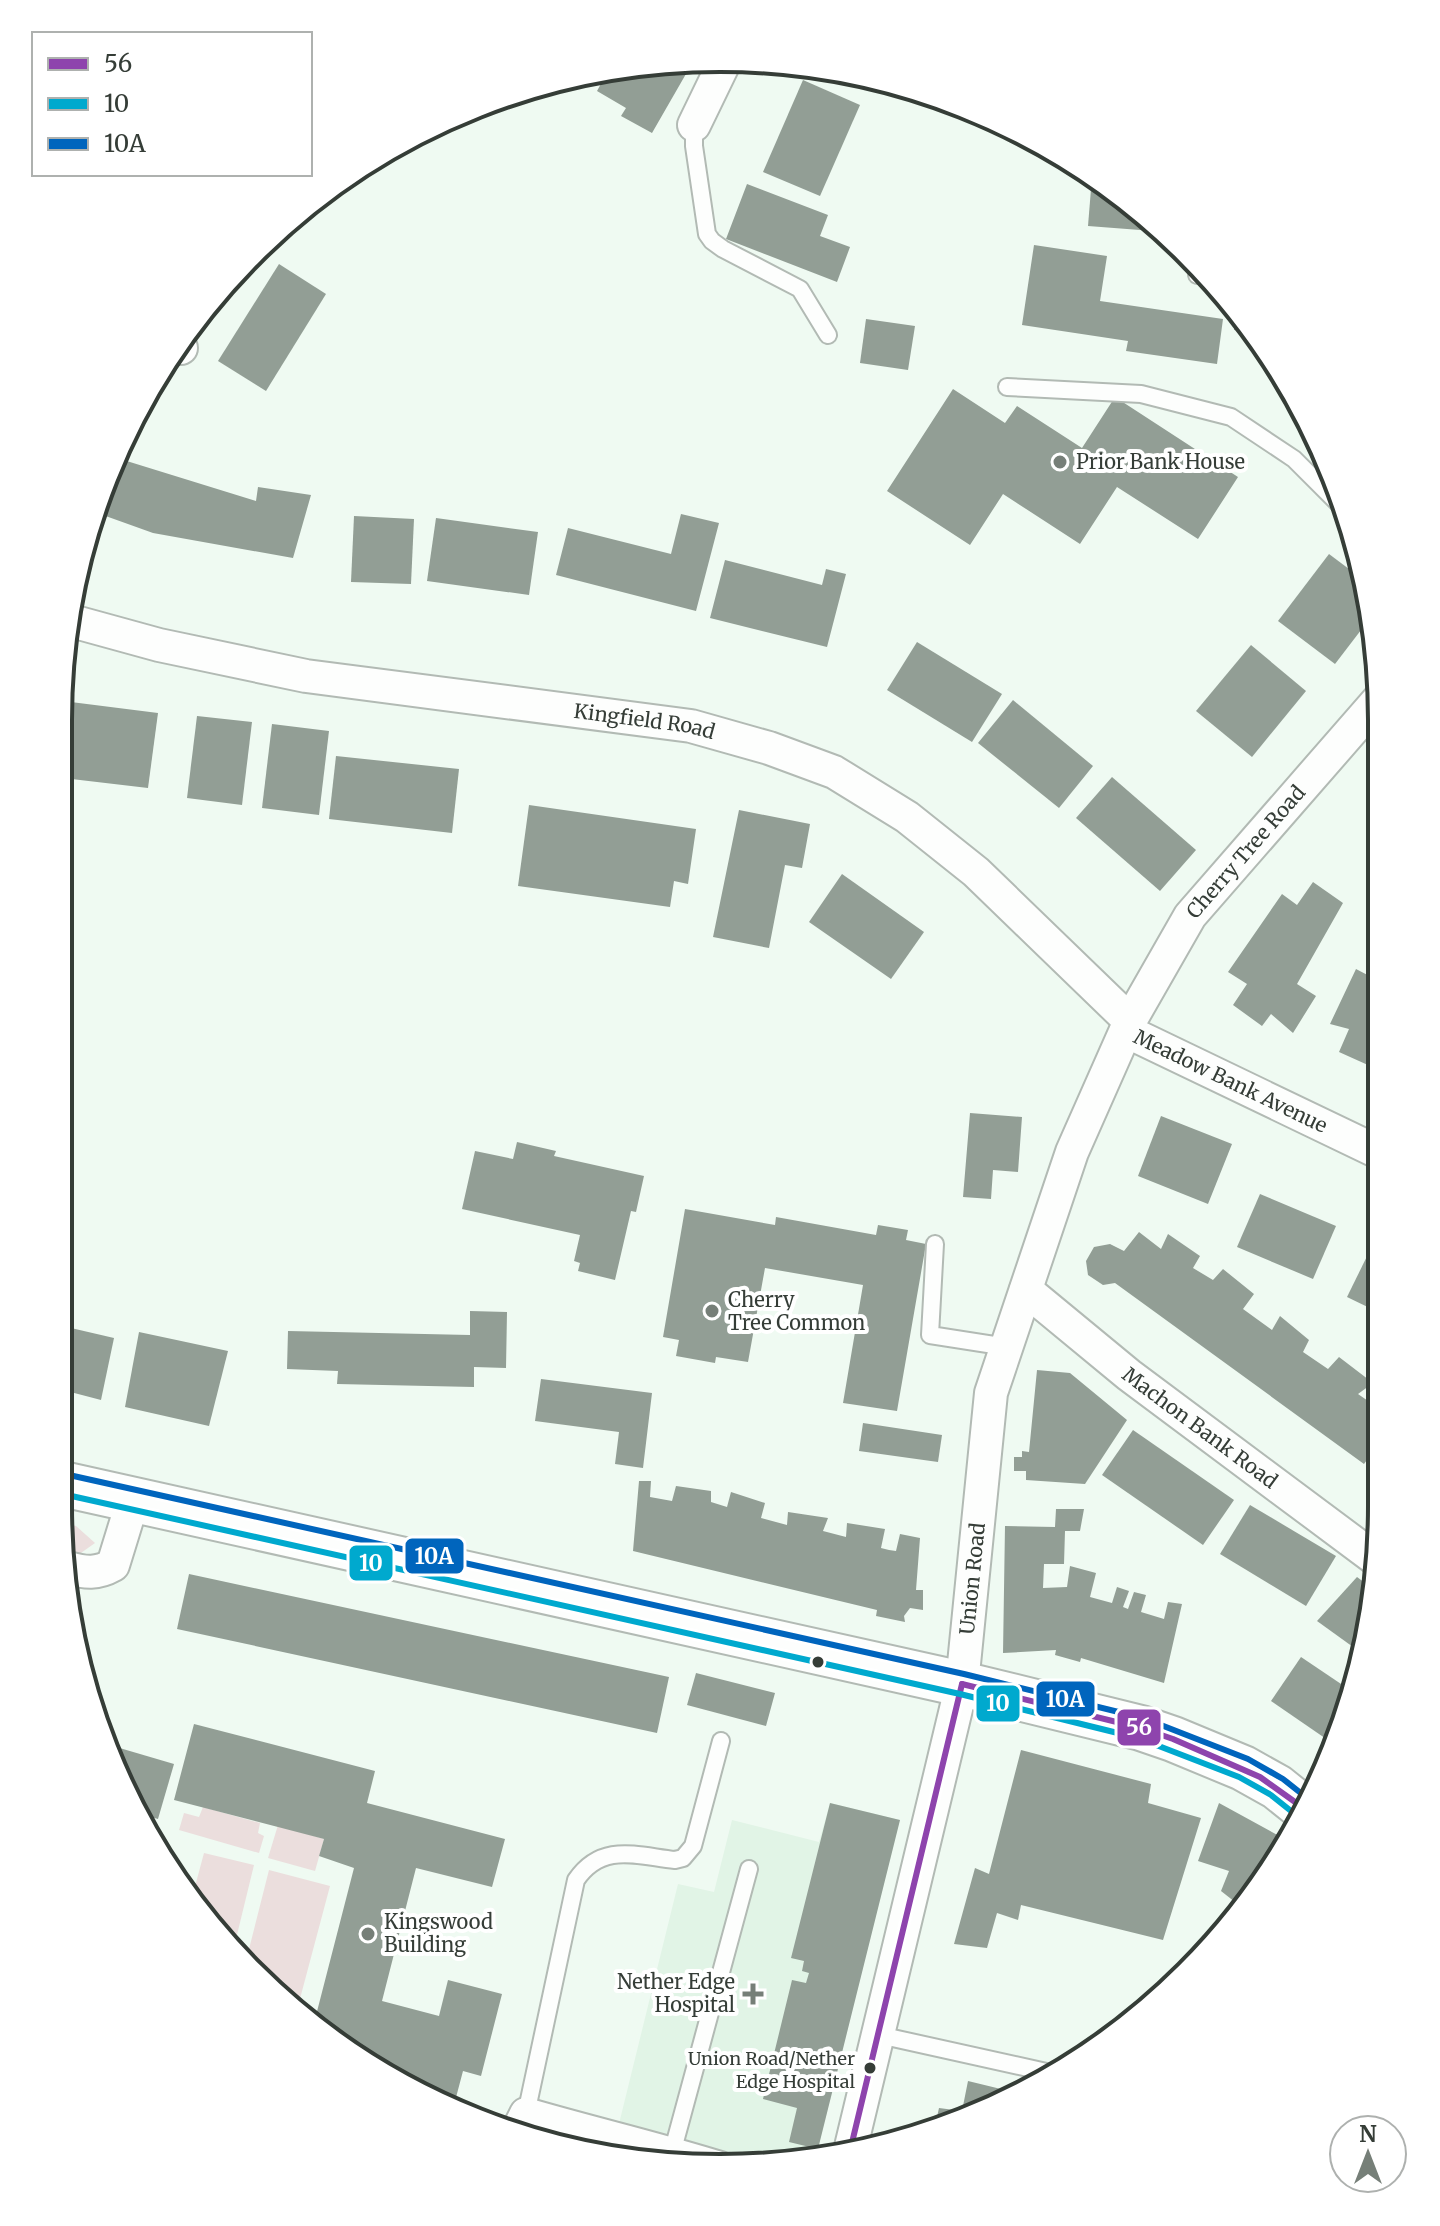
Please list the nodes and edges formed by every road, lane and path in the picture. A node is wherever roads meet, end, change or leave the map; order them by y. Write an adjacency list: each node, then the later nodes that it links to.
1 (720, 72): 2 (street)
2 (694, 125): 3 (lane)
3 (828, 335)
4 (1007, 387): 5 (lane)
5 (1326, 491)
6 (80, 623): 8 (street, Kingfield Road)
7 (1368, 712): 8 (street, Cherry Tree Road)
8 (1128, 1026): 9 (street, Meadow Bank Avenue); 11 (street, Union Road)
9 (1368, 1147)
10 (935, 1244): 12 (lane)
11 (1026, 1290): 12 (street, Union Road); 15 (street, Machon Bank Road)
12 (1007, 1347): 17 (street, Union Road)
13 (72, 1486): 14 (street)
14 (133, 1500): 16 (street); 17 (street)
15 (1367, 1552)
16 (76, 1570)
17 (962, 1684): 19 (street); 21 (street, Union Road)
18 (721, 1741): 23 (lane)
19 (1296, 1803)
20 (749, 1869): 27 (lane)
21 (879, 2035): 22 (lane); 25 (street, Union Road)
22 (1038, 2070)
23 (521, 2123)
24 (531, 2126): 26 (street)
25 (853, 2140)
26 (666, 2152)
27 (672, 2153)

